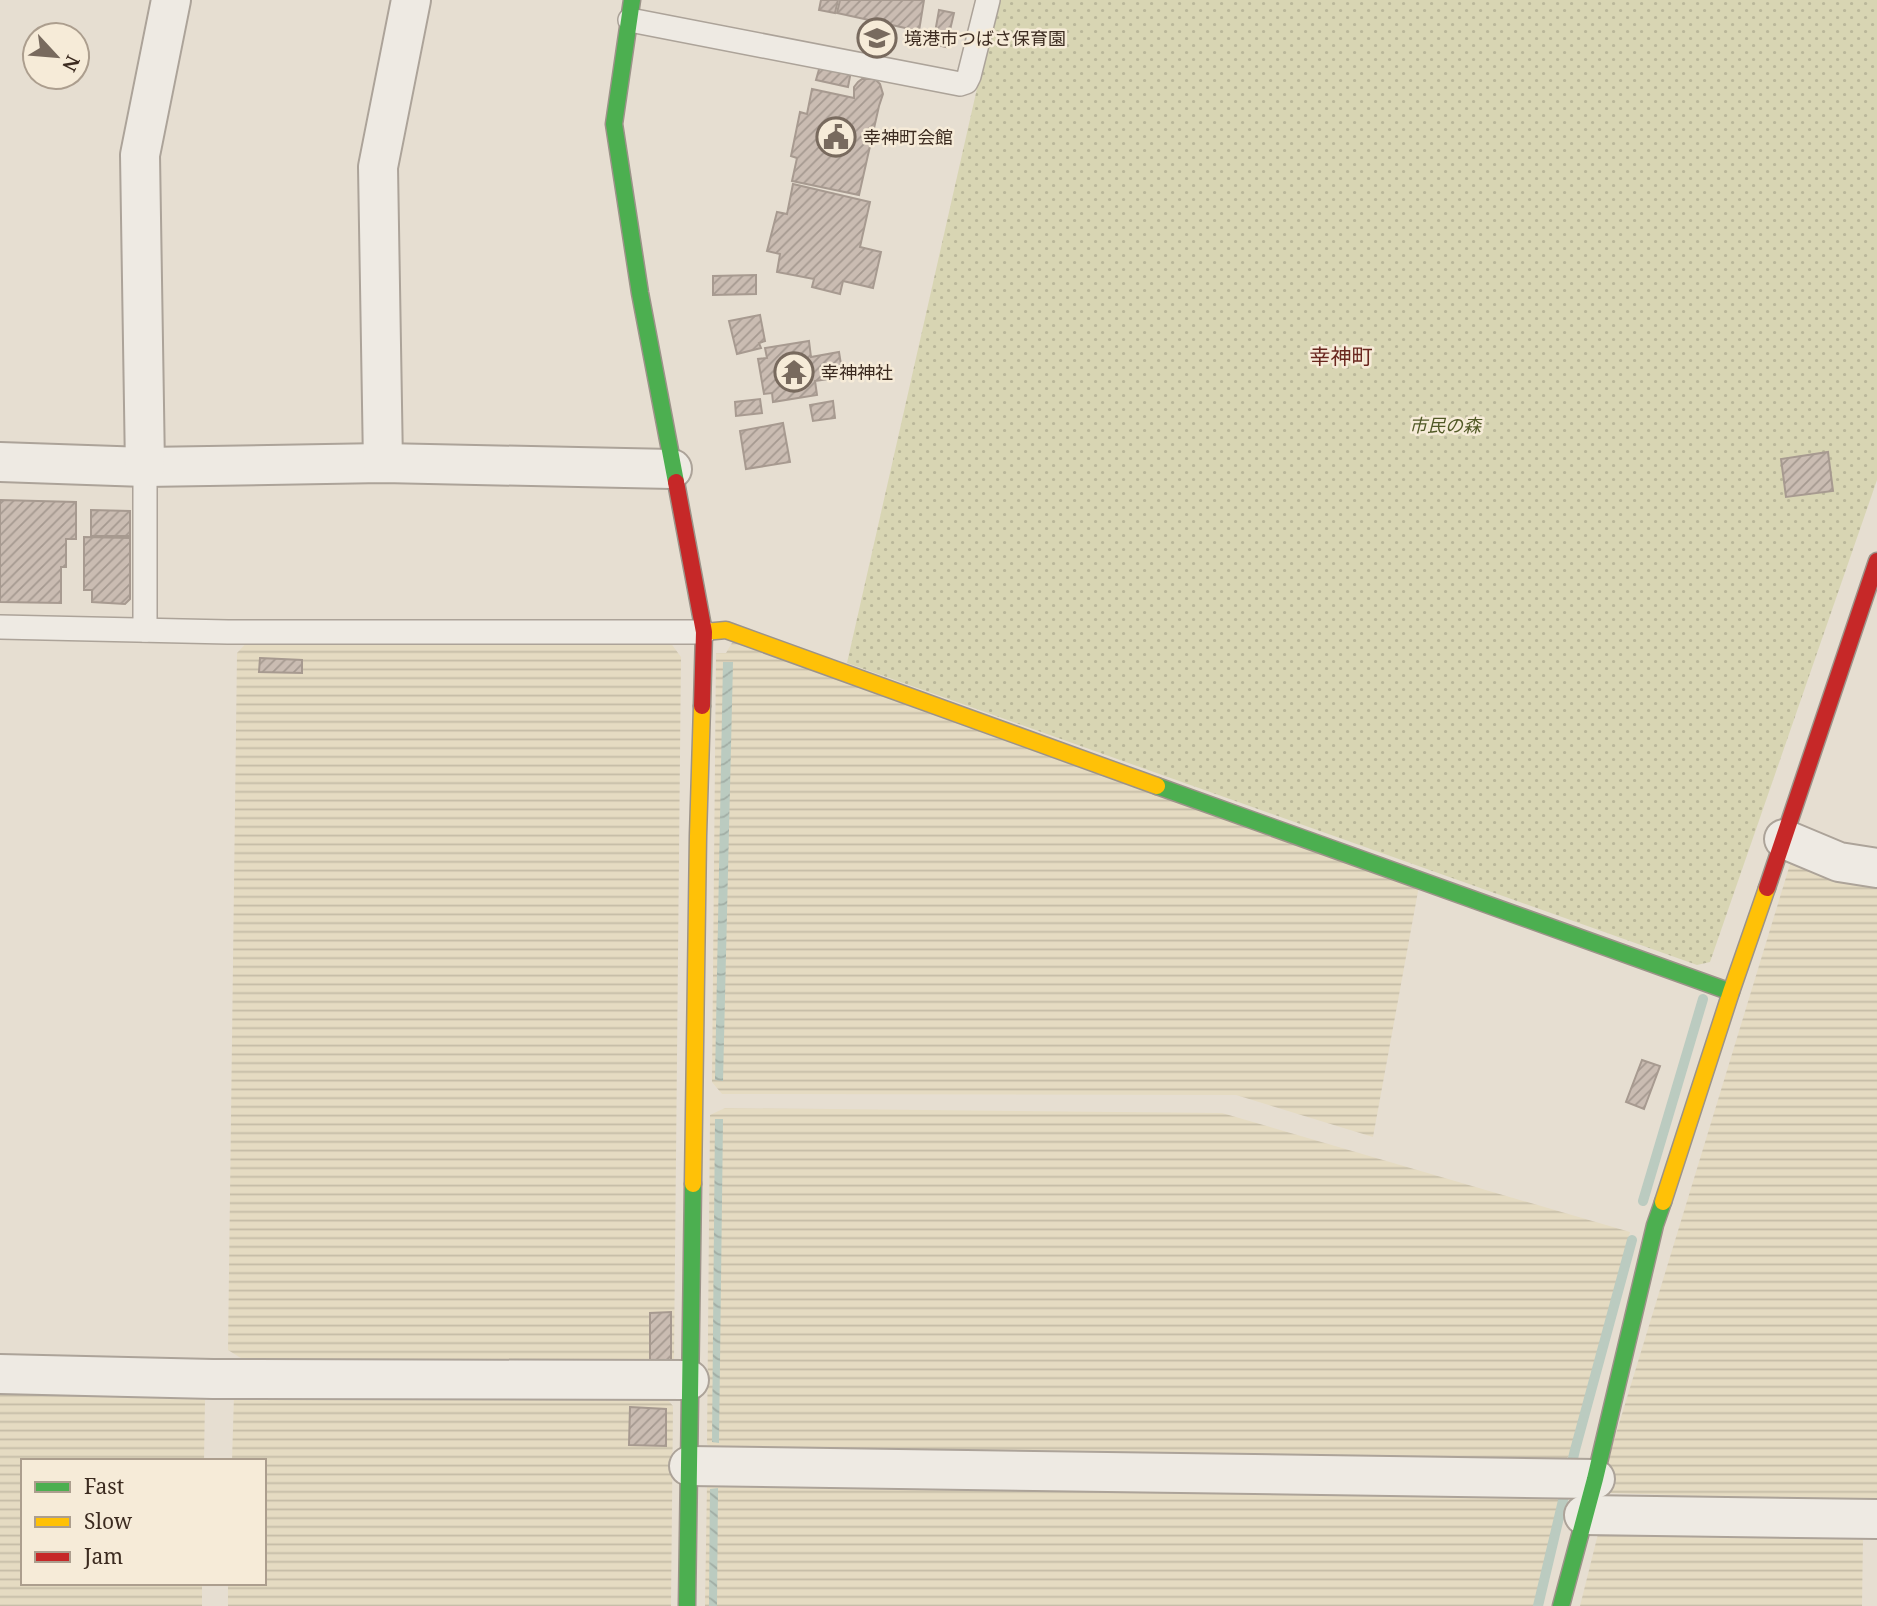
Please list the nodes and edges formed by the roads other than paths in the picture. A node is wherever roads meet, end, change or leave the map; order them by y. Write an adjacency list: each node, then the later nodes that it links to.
1 (171, 0): 7 (street)
2 (411, 0): 6 (street)
3 (988, 0): 4 (lane)
4 (631, 10): 8 (street)
5 (0, 463): 7 (street)
6 (383, 463): 7 (street); 8 (street)
7 (145, 467): 11 (lane)
8 (672, 470): 12 (street)
9 (1877, 561): 13 (street)
10 (0, 628): 11 (lane)
11 (145, 630): 12 (lane)
12 (704, 632): 15 (street); 17 (street)
13 (1784, 839): 14 (street); 15 (street)
14 (1877, 869)
15 (1731, 992): 19 (street)
16 (0, 1374): 17 (street)
17 (689, 1380): 18 (street)
18 (690, 1466): 19 (street); 22 (street)
19 (1595, 1479): 20 (street)
20 (1584, 1515): 21 (street); 23 (street)
21 (1877, 1519)
22 (687, 1606)
23 (1561, 1606)

